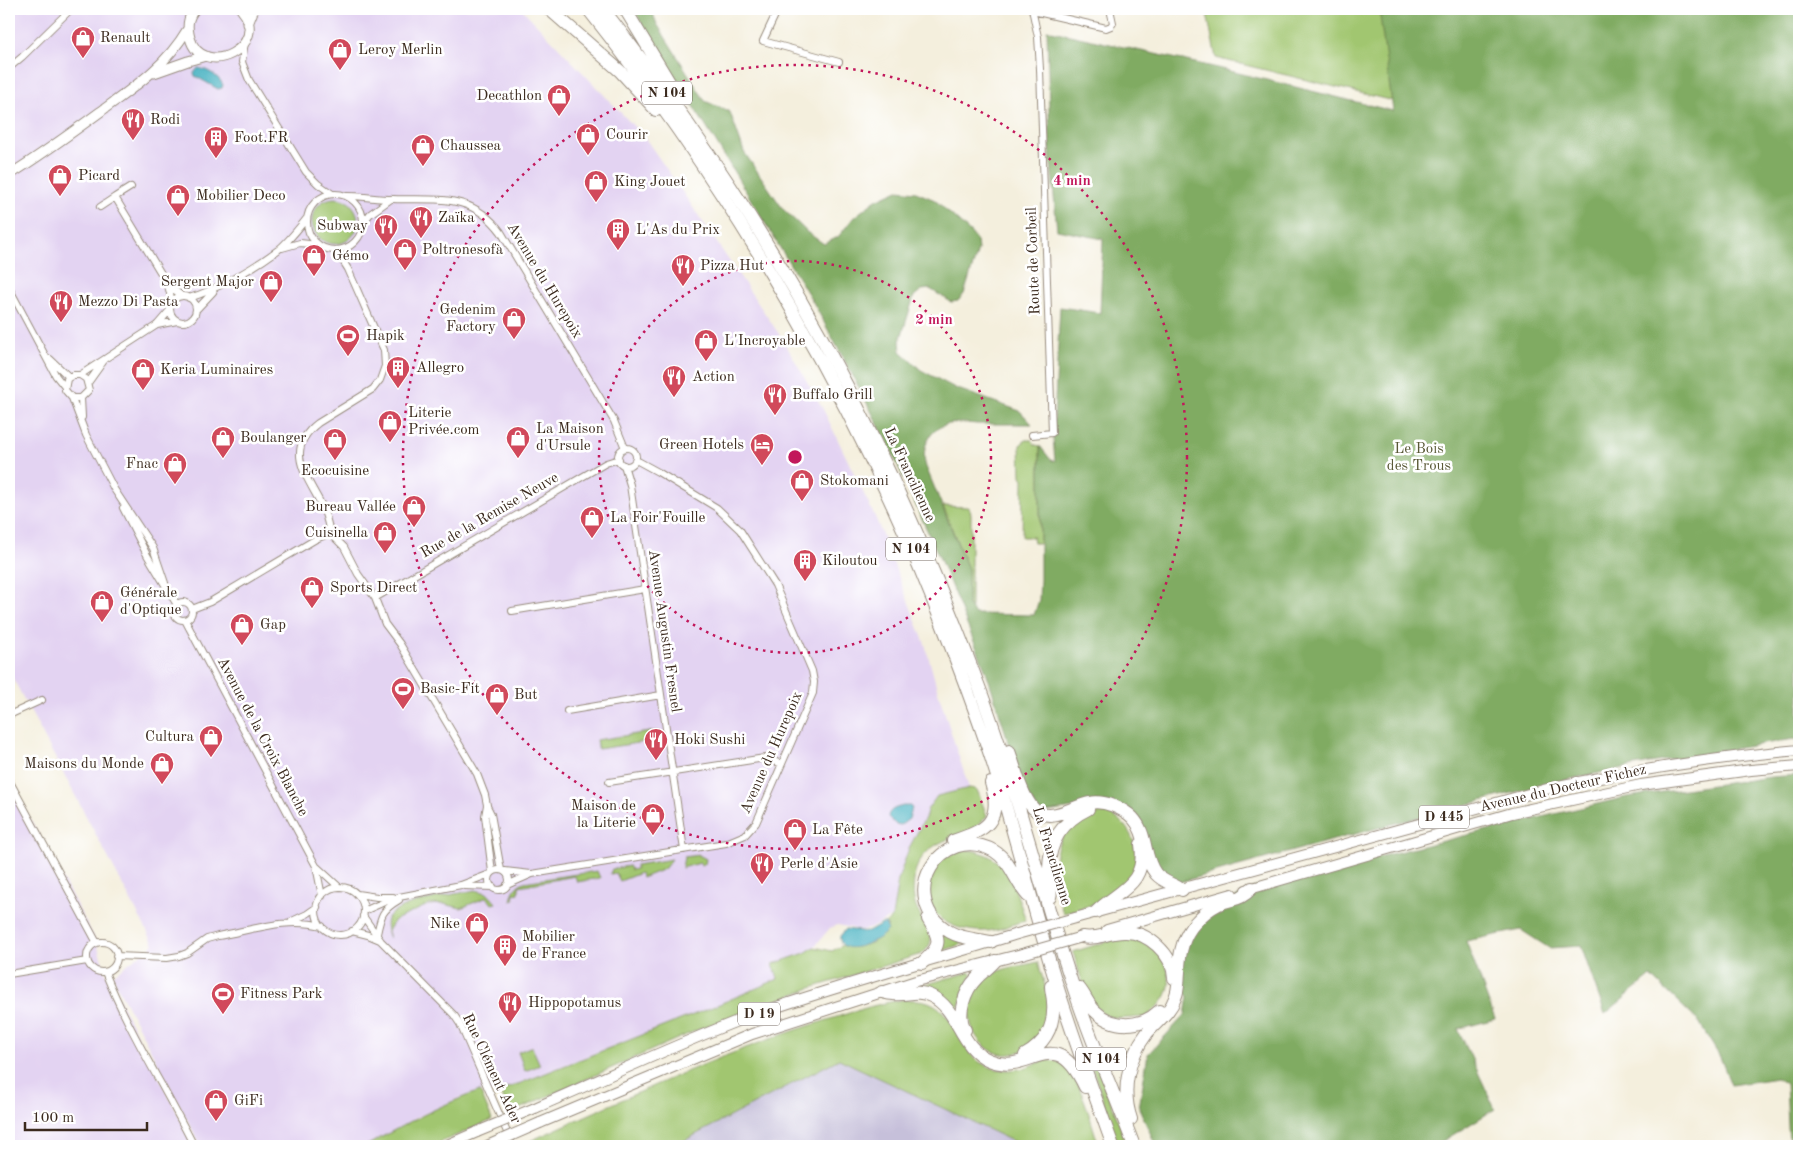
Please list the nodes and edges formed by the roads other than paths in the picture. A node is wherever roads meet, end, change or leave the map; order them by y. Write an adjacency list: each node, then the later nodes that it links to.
1 (70, 9): 17 (street)
2 (241, 9): 12 (street)
3 (254, 9): 12 (street)
4 (549, 9): 19 (highway)
5 (588, 9): 19 (highway, La Francilienne / N 104)
6 (603, 9): 21 (highway, La Francilienne / N 104)
7 (625, 9): 21 (highway)
8 (778, 9): 16 (street)
9 (1110, 9): 11 (street)
10 (193, 10): 13 (street)
11 (1032, 10): 54 (street, Route de Corbeil)
12 (248, 24): 14 (street)
13 (188, 30): 15 (street); 18 (street)
14 (245, 42): 15 (street); 23 (street)
15 (206, 56): 18 (street)
16 (839, 62)
17 (9, 68)
18 (151, 74): 20 (street)
19 (668, 116): 72 (highway, La Francilienne / N 104)
20 (9, 176)
21 (727, 180): 69 (highway, La Francilienne / N 104)
22 (131, 187): 25 (street)
23 (331, 194): 24 (street); 28 (street)
24 (347, 196): 26 (street, Avenue du Hurepoix); 29 (street)
25 (114, 197): 27 (street); 35 (street)
26 (390, 199): 29 (street); 55 (street, Avenue du Hurepoix)
27 (100, 207)
28 (307, 218): 30 (street); 32 (street)
29 (364, 223): 31 (street)
30 (319, 245): 32 (street); 33 (street)
31 (348, 247): 33 (street); 34 (street)
32 (278, 250): 37 (street)
33 (336, 250): 34 (street)
34 (348, 269): 58 (street)
35 (168, 285): 38 (street); 40 (street)
36 (9, 288): 45 (street, Avenue de la Croix Blanche)
37 (215, 289): 39 (street); 42 (street)
38 (182, 296): 39 (street); 40 (street)
39 (189, 298): 42 (street)
40 (172, 302): 41 (street)
41 (170, 310): 43 (street); 44 (street, Avenue de la Croix Blanche)
42 (196, 310): 43 (street)
43 (177, 321): 44 (street, Avenue de la Croix Blanche)
44 (157, 325): 46 (street, Avenue de la Croix Blanche)
45 (44, 354): 48 (street); 50 (street, Avenue de la Croix Blanche)
46 (105, 359): 47 (street, Avenue de la Croix Blanche); 49 (street, Avenue de la Croix Blanche)
47 (80, 375): 48 (street, Avenue de la Croix Blanche); 49 (street)
48 (69, 377): 50 (street)
49 (88, 383): 52 (street, Avenue de la Croix Blanche)
50 (64, 386): 51 (street, Avenue de la Croix Blanche)
51 (72, 398): 52 (street); 53 (street, Avenue de la Croix Blanche)
52 (82, 398): 53 (street, Avenue de la Croix Blanche)
53 (82, 420): 61 (street, Avenue de la Croix Blanche)
54 (1032, 435)
55 (623, 450): 56 (street); 57 (street)
56 (619, 459): 57 (street); 60 (street, Rue de la Remise Neuve)
57 (630, 464): 59 (street, Avenue Augustin Fresnel); 71 (street, Avenue du Hurepoix)
58 (330, 533): 60 (street); 62 (street)
59 (645, 589): 63 (street); 65 (street, Avenue Augustin Fresnel)
60 (375, 598): 77 (street)
61 (177, 604): 62 (street); 64 (street, Avenue de la Croix Blanche)
62 (192, 609): 64 (street)
63 (512, 610)
64 (185, 620): 79 (street, Avenue de la Croix Blanche)
65 (661, 695): 67 (street); 74 (street, Avenue Augustin Fresnel)
66 (42, 700): 68 (street)
67 (567, 711)
68 (9, 715)
69 (992, 726): 88 (highway); 94 (highway, La Francilienne / N 104)
70 (1799, 750): 88 (main road, D 445)
71 (782, 764): 74 (street); 78 (street, Avenue du Hurepoix)
72 (992, 764): 93 (highway, La Francilienne / N 104); 111 (highway)
73 (1799, 766): 87 (main road, Avenue du Docteur Fichez / D 445)
74 (672, 773): 76 (street); 78 (street, Avenue Augustin Fresnel)
75 (9, 780): 106 (street)
76 (609, 782)
77 (486, 805): 80 (street); 81 (street)
78 (684, 850): 82 (street, Avenue du Hurepoix)
79 (316, 866): 85 (street, Avenue de la Croix Blanche); 91 (street, Avenue de la Croix Blanche)
80 (503, 870): 81 (street); 82 (street, Avenue du Hurepoix); 84 (street)
81 (491, 873): 83 (street); 86 (street)
82 (532, 874): 84 (street, Avenue du Hurepoix)
83 (461, 885): 86 (street); 90 (street)
84 (508, 885): 86 (street)
85 (339, 887): 89 (street); 91 (street)
86 (492, 888)
87 (1252, 888): 103 (main road, D 445); 118 (highway)
88 (1182, 890): 96 (main road, D 445)
89 (356, 894): 92 (street); 97 (street)
90 (407, 895): 92 (street); 102 (street)
91 (322, 896): 95 (street)
92 (399, 897): 97 (street)
93 (1031, 900): 105 (highway); 112 (highway, La Francilienne / N 104)
94 (1048, 902): 96 (highway); 115 (highway, La Francilienne / N 104)
95 (317, 907): 98 (street); 99 (street)
96 (1096, 912): 100 (main road, D 445, bridge)
97 (364, 914): 101 (street); 102 (street, Rue Clément Ader)
98 (288, 922): 99 (street); 108 (street)
99 (322, 926): 101 (street)
100 (1047, 926): 105 (main road, D 19, bridge)
101 (352, 931): 104 (street, Rue Clément Ader)
102 (376, 934): 104 (street, Rue Clément Ader)
103 (1082, 937): 107 (main road, D 445, bridge); 115 (highway)
104 (381, 941): 122 (street, Rue Clément Ader)
105 (990, 942): 111 (main road, D 19)
106 (96, 943): 108 (street); 109 (street)
107 (1052, 945): 110 (main road, D 19, bridge)
108 (116, 956): 113 (street)
109 (87, 961): 113 (street); 114 (street)
110 (995, 961): 112 (highway); 116 (main road, D 19)
111 (922, 963): 120 (main road, D 19, bridge)
112 (1052, 969): 117 (highway, La Francilienne / N 104)
113 (105, 972): 119 (street)
114 (9, 974)
115 (1071, 979): 118 (highway, La Francilienne / N 104)
116 (882, 992): 117 (highway); 121 (main road, D 19, bridge)
117 (1096, 1098): 123 (highway, La Francilienne / N 104)
118 (1133, 1143)
119 (194, 1146)
120 (445, 1146)
121 (487, 1146)
122 (512, 1146)
123 (1113, 1146)

